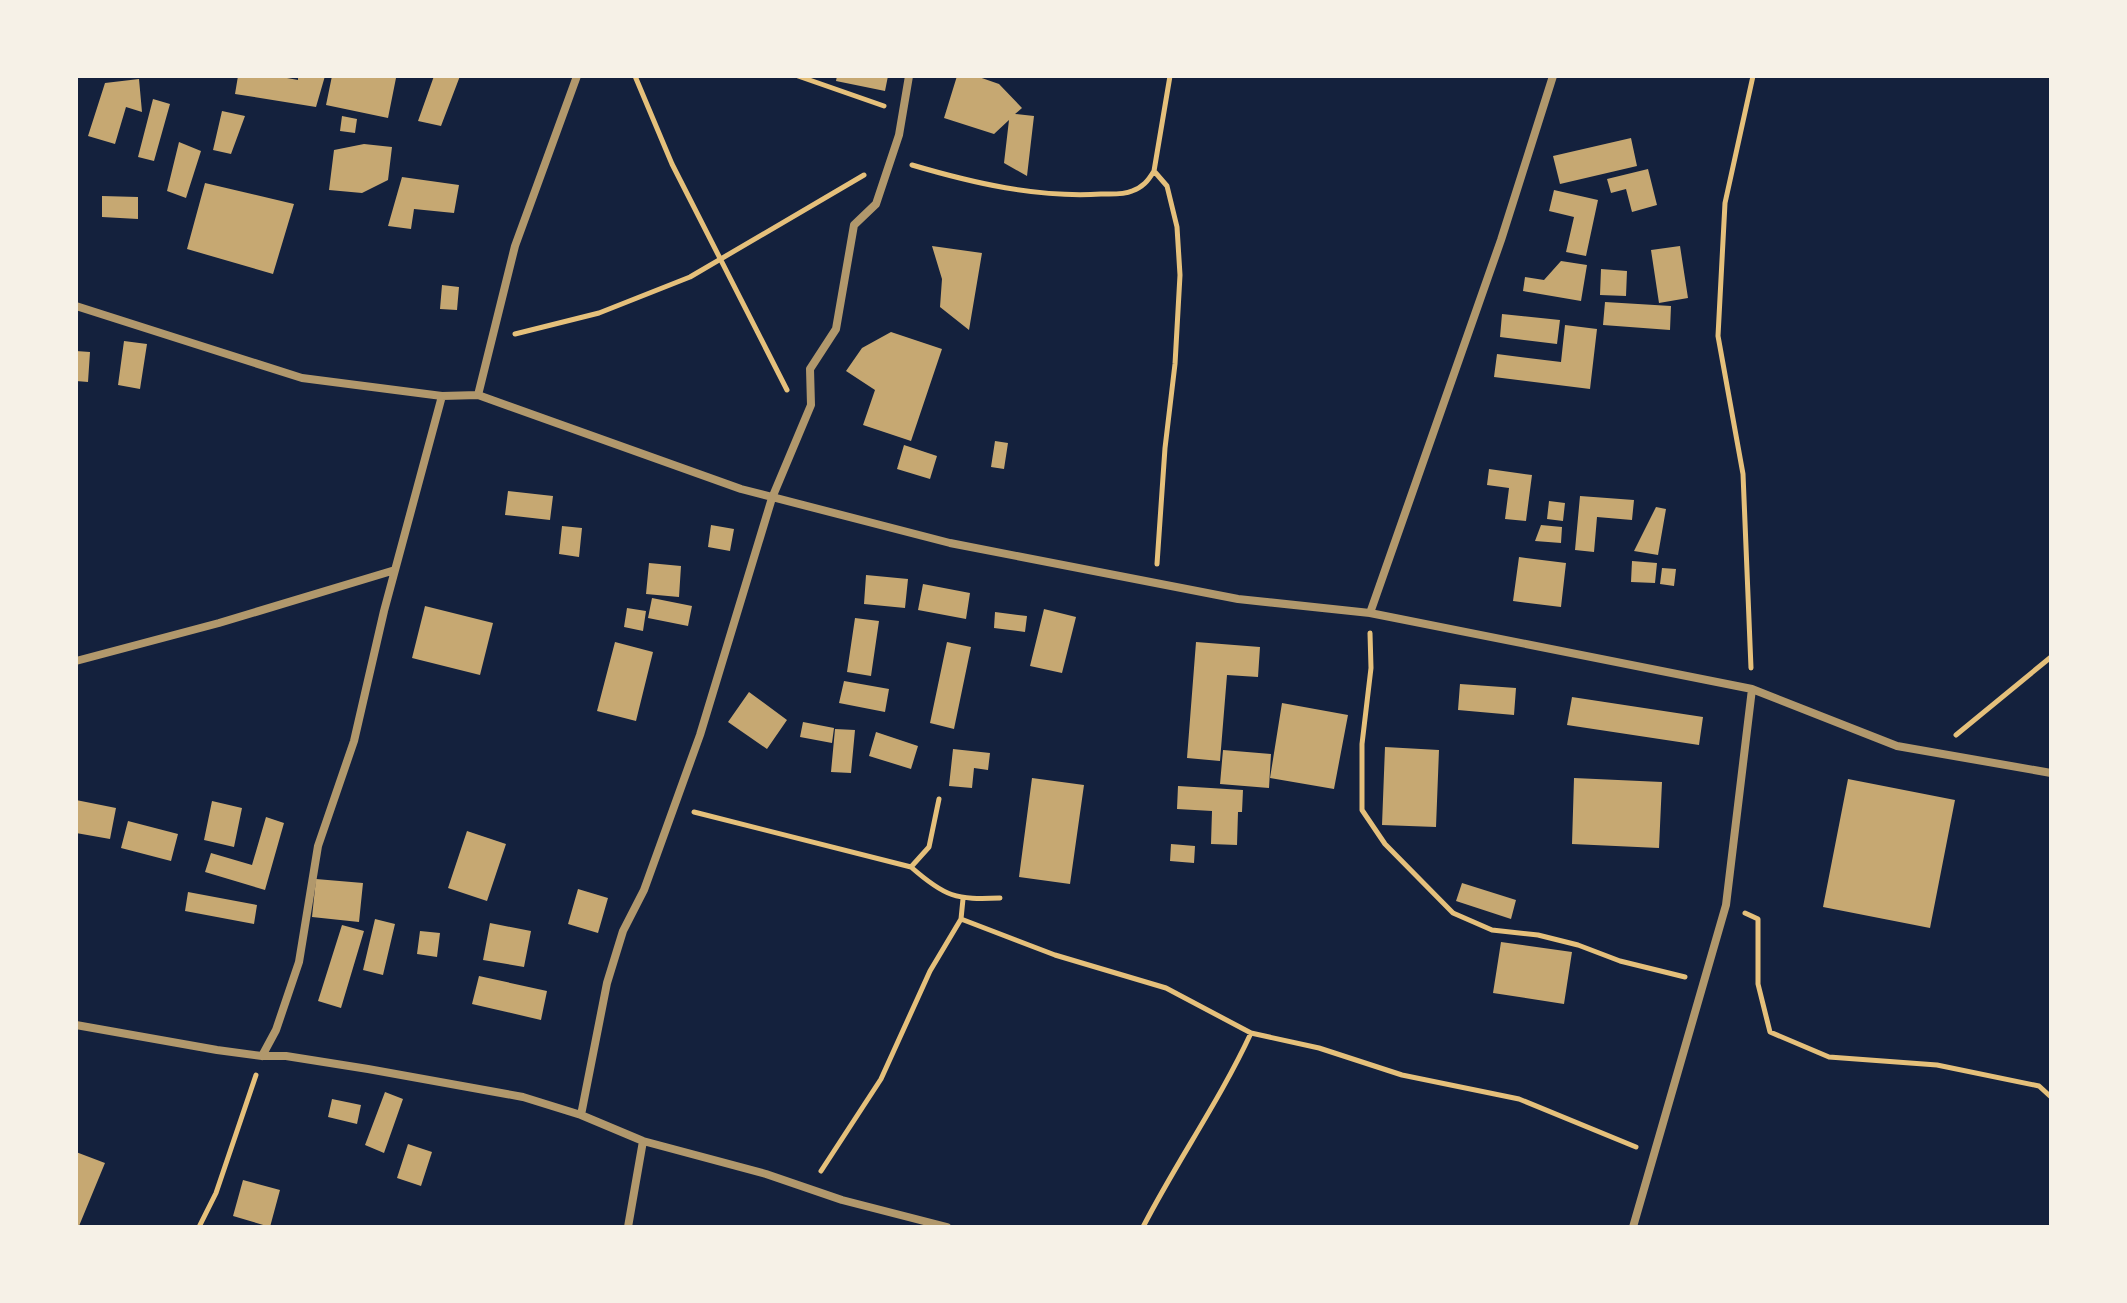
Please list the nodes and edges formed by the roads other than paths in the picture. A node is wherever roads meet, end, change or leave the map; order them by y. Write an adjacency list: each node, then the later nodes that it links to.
1 (577, 76): 5 (street)
2 (909, 76): 7 (street)
3 (1553, 76): 9 (street)
4 (76, 306): 6 (street)
5 (478, 395): 6 (street); 7 (street)
6 (442, 396): 8 (street)
7 (772, 498): 9 (street); 15 (street)
8 (395, 570): 10 (street); 14 (street)
9 (1370, 613): 11 (street)
10 (76, 661)
11 (1752, 689): 12 (street); 19 (street)
12 (2051, 773)
13 (76, 1025): 14 (street)
14 (262, 1056): 15 (street)
15 (581, 1115): 16 (street)
16 (643, 1141): 17 (street); 18 (street)
17 (628, 1227)
18 (947, 1227)
19 (1633, 1227)

